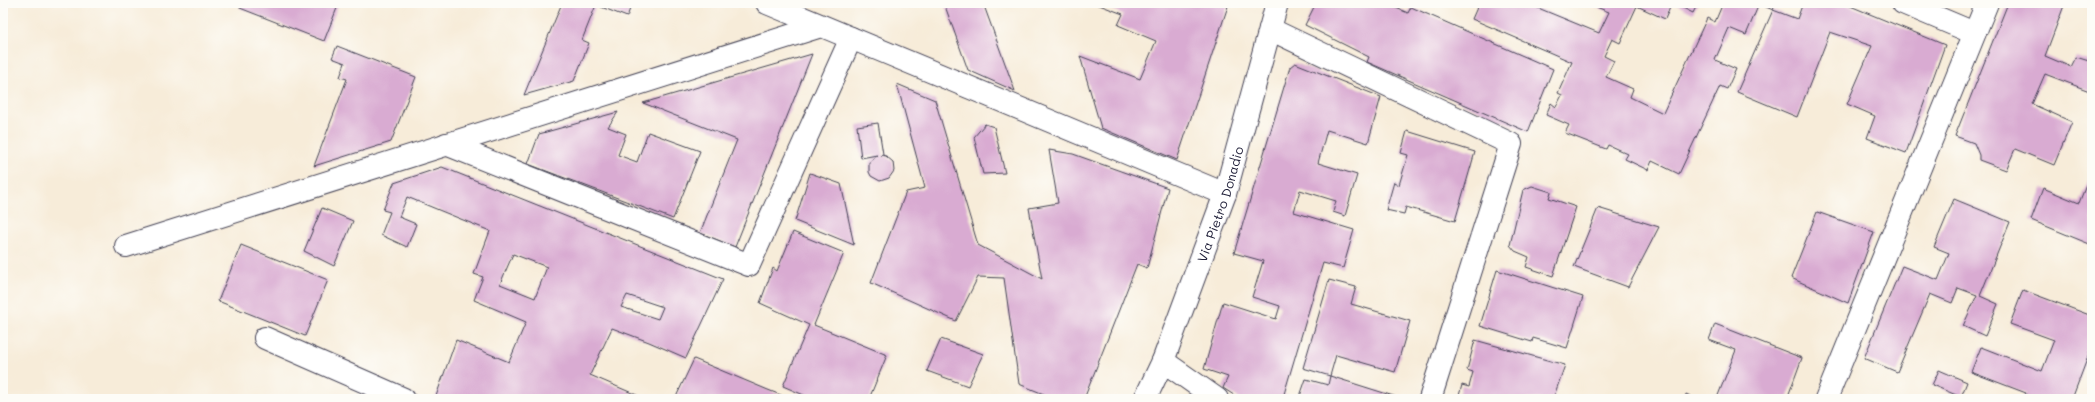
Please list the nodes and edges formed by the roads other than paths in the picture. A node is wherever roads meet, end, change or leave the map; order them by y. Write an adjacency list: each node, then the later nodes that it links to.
1 (1277, 3): 6 (street, Via Pietro Donadio)
2 (1903, 3): 7 (street)
3 (1987, 3): 7 (street)
4 (774, 4): 5 (street)
5 (821, 26): 8 (street); 9 (street)
6 (1270, 29): 10 (street, Via Pietro Donadio); 17 (street)
7 (1974, 33): 18 (street)
8 (851, 38): 9 (street); 10 (street)
9 (446, 144): 11 (street)
10 (1225, 194): 13 (street, Via Pietro Donadio)
11 (126, 246)
12 (265, 338): 14 (street)
13 (1162, 360): 15 (street, Via Pietro Donadio); 16 (street)
14 (404, 399)
15 (1145, 399)
16 (1217, 399)
17 (1430, 399)
18 (1826, 399)

